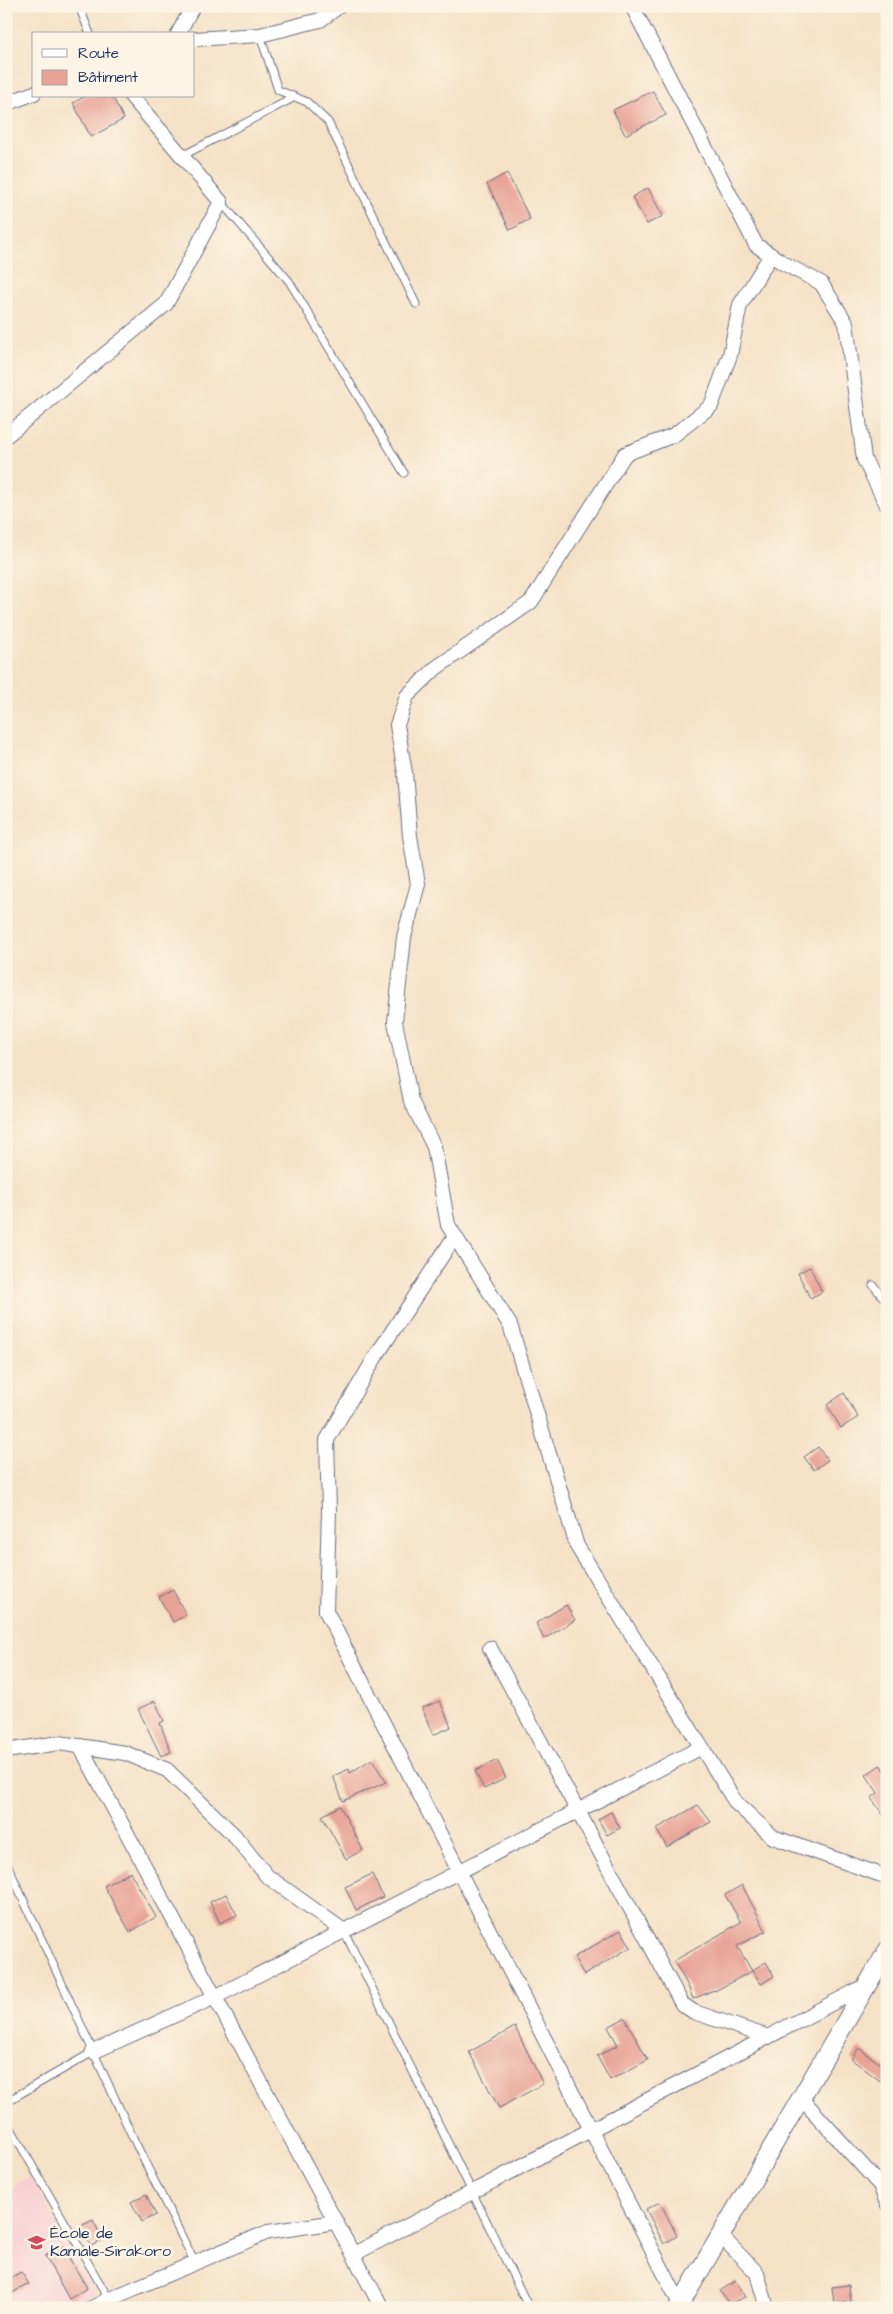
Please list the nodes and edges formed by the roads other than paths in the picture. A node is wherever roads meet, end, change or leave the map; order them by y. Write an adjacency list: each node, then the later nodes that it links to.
1 (79, 6): 5 (lane)
2 (193, 6): 6 (street)
3 (339, 6): 7 (street)
4 (632, 6): 15 (street)
5 (89, 32)
6 (179, 32)
7 (260, 35): 8 (street); 10 (lane)
8 (195, 39)
9 (32, 94): 12 (street)
10 (295, 96): 13 (lane); 16 (lane)
11 (133, 98): 13 (street)
12 (6, 104)
13 (182, 156): 14 (street)
14 (221, 202): 17 (street); 18 (lane)
15 (771, 255): 19 (street); 20 (street)
16 (416, 304)
17 (6, 436)
18 (404, 473)
19 (887, 505)
20 (455, 1236): 25 (street); 29 (street)
21 (873, 1285): 22 (lane)
22 (887, 1302)
23 (490, 1648): 27 (street)
24 (80, 1746): 26 (street); 31 (street); 34 (street)
25 (702, 1747): 27 (street); 30 (street)
26 (6, 1752)
27 (577, 1811): 29 (street); 35 (street)
28 (6, 1862): 36 (lane)
29 (459, 1872): 31 (street); 40 (street)
30 (887, 1877)
31 (344, 1930): 34 (street); 41 (lane)
32 (887, 1951): 33 (street)
33 (868, 1985): 35 (street); 37 (street)
34 (215, 1997): 36 (street); 43 (street)
35 (768, 2037): 40 (street)
36 (93, 2052): 38 (lane); 46 (lane)
37 (801, 2098): 42 (street); 44 (street)
38 (6, 2102)
39 (6, 2120): 47 (lane)
40 (591, 2130): 41 (street); 48 (street)
41 (472, 2193): 45 (street); 51 (lane)
42 (887, 2204)
43 (336, 2222): 45 (street); 46 (street)
44 (720, 2236): 48 (street); 52 (street)
45 (354, 2254): 50 (street)
46 (195, 2263): 47 (street)
47 (111, 2303): 49 (street)
48 (679, 2306)
49 (92, 2308)
50 (382, 2308)
51 (529, 2308)
52 (768, 2308)

